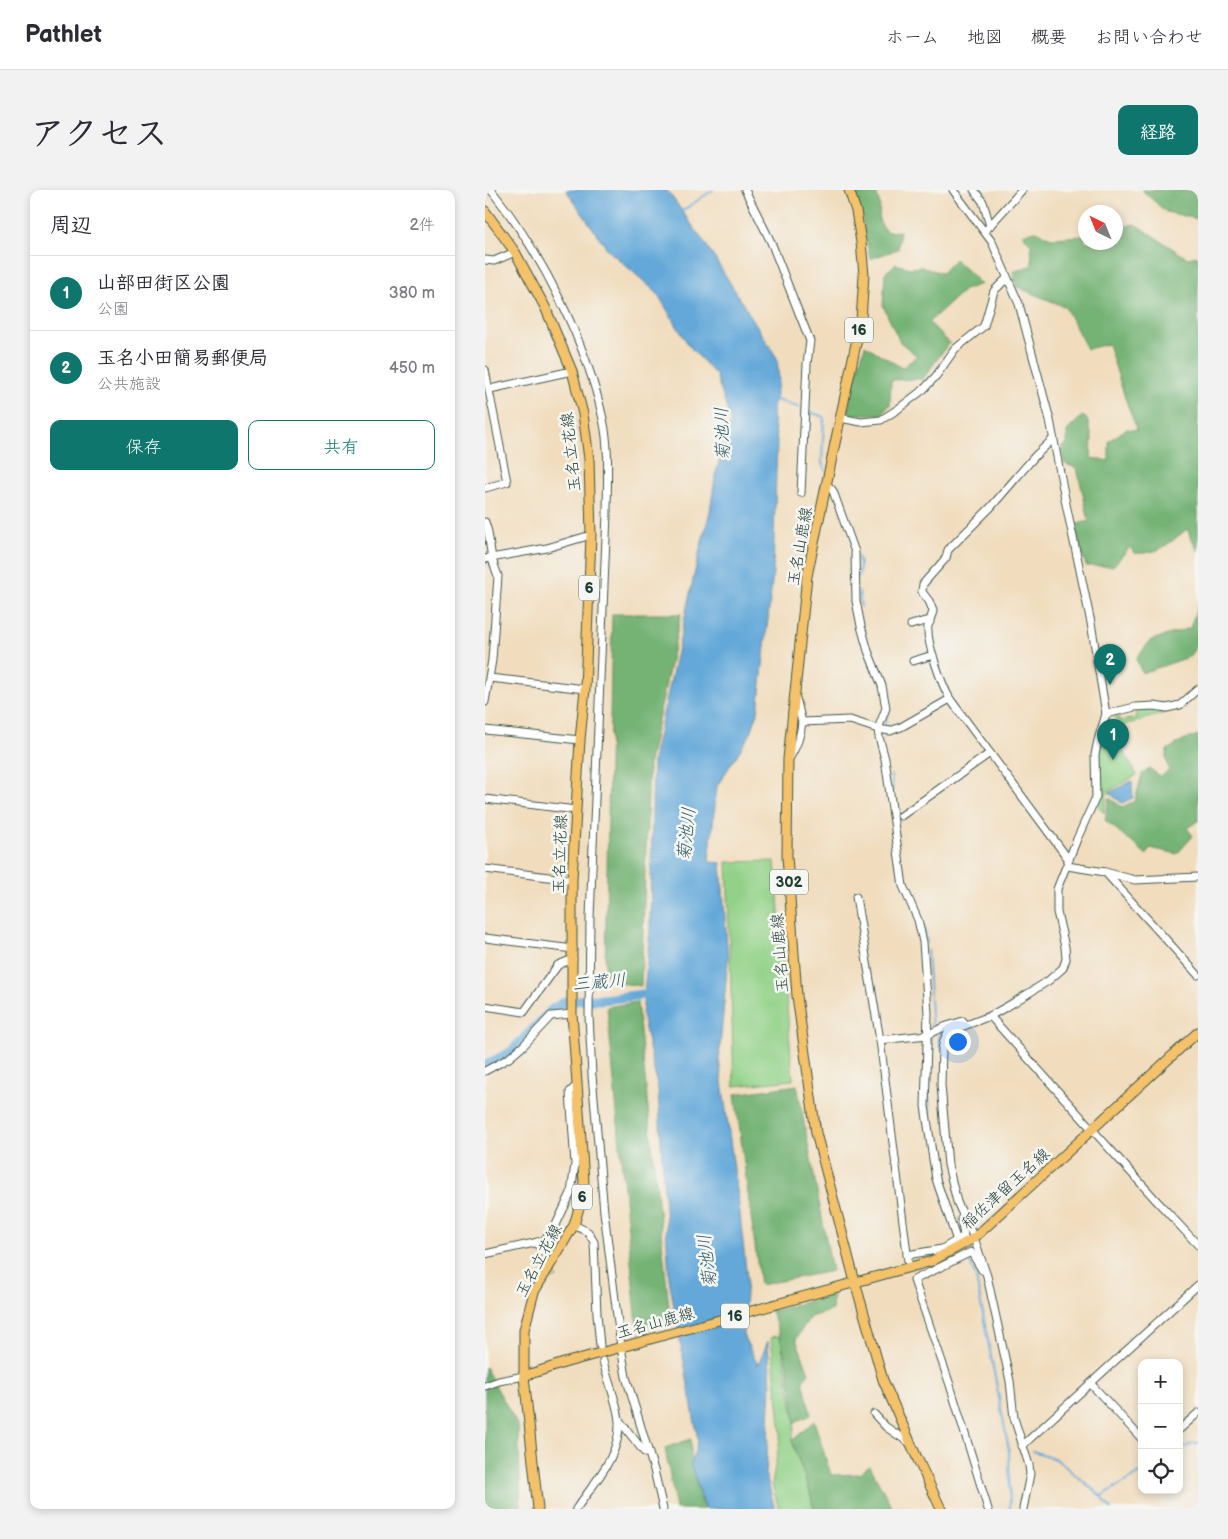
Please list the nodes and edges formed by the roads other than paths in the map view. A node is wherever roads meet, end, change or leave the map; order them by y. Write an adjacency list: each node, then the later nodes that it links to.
1 (491, 190): 74 (street)
2 (745, 190): 19 (street)
3 (849, 190): 15 (main road, 玉名山鹿線 / 16)
4 (953, 190): 8 (street)
5 (974, 190): 8 (street)
6 (1023, 190): 8 (street)
7 (485, 211): 9 (main road, 玉名立花線 / 6)
8 (987, 229): 11 (street)
9 (515, 252): 10 (street); 13 (main road, 玉名立花線 / 6)
10 (485, 260)
11 (1007, 278): 15 (street); 16 (street)
12 (485, 370): 14 (street)
13 (572, 371): 14 (street); 21 (main road, 玉名立花線 / 6)
14 (490, 389): 18 (street)
15 (839, 418): 17 (main road, 玉名山鹿線 / 16)
16 (1053, 439): 23 (street); 33 (street)
17 (827, 481): 30 (main road, 玉名山鹿線 / 302); 36 (street)
18 (485, 488)
19 (801, 493)
20 (485, 522): 22 (street)
21 (591, 535): 22 (street); 28 (main road, 玉名立花線 / 6)
22 (488, 559): 27 (street)
23 (929, 622): 24 (street); 25 (street)
24 (911, 625)
25 (933, 655): 26 (street); 31 (street)
26 (913, 661)
27 (490, 678): 28 (street); 32 (street)
28 (585, 689): 37 (main road, 玉名立花線 / 6)
29 (1198, 689): 33 (street)
30 (795, 694): 34 (street); 39 (main road, 玉名山鹿線 / 302)
31 (950, 699): 36 (street); 38 (street)
32 (485, 702)
33 (1107, 714): 43 (street)
34 (802, 722): 36 (street); 39 (street)
35 (485, 730): 37 (street)
36 (882, 730): 57 (street)
37 (580, 740): 41 (main road, 玉名立花線 / 6)
38 (990, 753): 42 (street); 43 (street)
39 (789, 759): 71 (main road, 玉名山鹿線 / 302)
40 (485, 799): 41 (street)
41 (576, 810): 47 (main road, 玉名立花線 / 6)
42 (901, 816)
43 (1068, 863): 45 (street); 54 (street)
44 (485, 869): 47 (street)
45 (1105, 872): 46 (street); 51 (street)
46 (1198, 877)
47 (572, 880): 50 (main road, 玉名立花線 / 6)
48 (856, 897): 58 (street)
49 (485, 938): 50 (street)
50 (573, 954): 52 (street); 53 (main road, 玉名立花線 / 6)
51 (1198, 975)
52 (485, 1006)
53 (572, 1014): 59 (street); 60 (main road, 玉名立花線 / 6)
54 (990, 1016): 55 (street); 61 (street)
55 (975, 1021): 57 (street); 62 (street)
56 (1198, 1032): 61 (main road, 稲佐津留玉名線)
57 (927, 1035): 58 (street); 65 (street)
58 (880, 1040): 65 (street)
59 (485, 1070)
60 (576, 1086): 63 (main road, 玉名立花線 / 6); 66 (street)
61 (1092, 1130): 64 (main road, 稲佐津留玉名線); 67 (street)
62 (957, 1202): 64 (street); 65 (street)
63 (573, 1225): 73 (street); 76 (main road, 玉名立花線 / 6)
64 (974, 1238): 70 (street); 71 (main road, 稲佐津留玉名線)
65 (957, 1241)
66 (537, 1242): 68 (street); 69 (street)
67 (1198, 1245)
68 (541, 1251)
69 (485, 1254)
70 (987, 1276): 85 (street); 91 (street)
71 (855, 1282): 74 (main road, 玉名山鹿線 / 16); 84 (main road, 302)
72 (1198, 1286): 77 (street)
73 (600, 1346)
74 (624, 1347): 76 (main road, 玉名山鹿線 / 16); 86 (street)
75 (603, 1361): 81 (street)
76 (524, 1376): 78 (street); 87 (main road, 玉名立花線 / 6)
77 (1091, 1384): 83 (street); 85 (street)
78 (485, 1386)
79 (1198, 1413): 82 (street)
80 (874, 1414): 84 (street)
81 (619, 1420): 86 (street); 88 (street)
82 (1183, 1426)
83 (1138, 1435)
84 (910, 1443): 90 (main road, 302)
85 (1022, 1446): 92 (street)
86 (649, 1457): 89 (street)
87 (538, 1509)
88 (576, 1509)
89 (663, 1509)
90 (941, 1509)
91 (988, 1509)
92 (1023, 1509)

